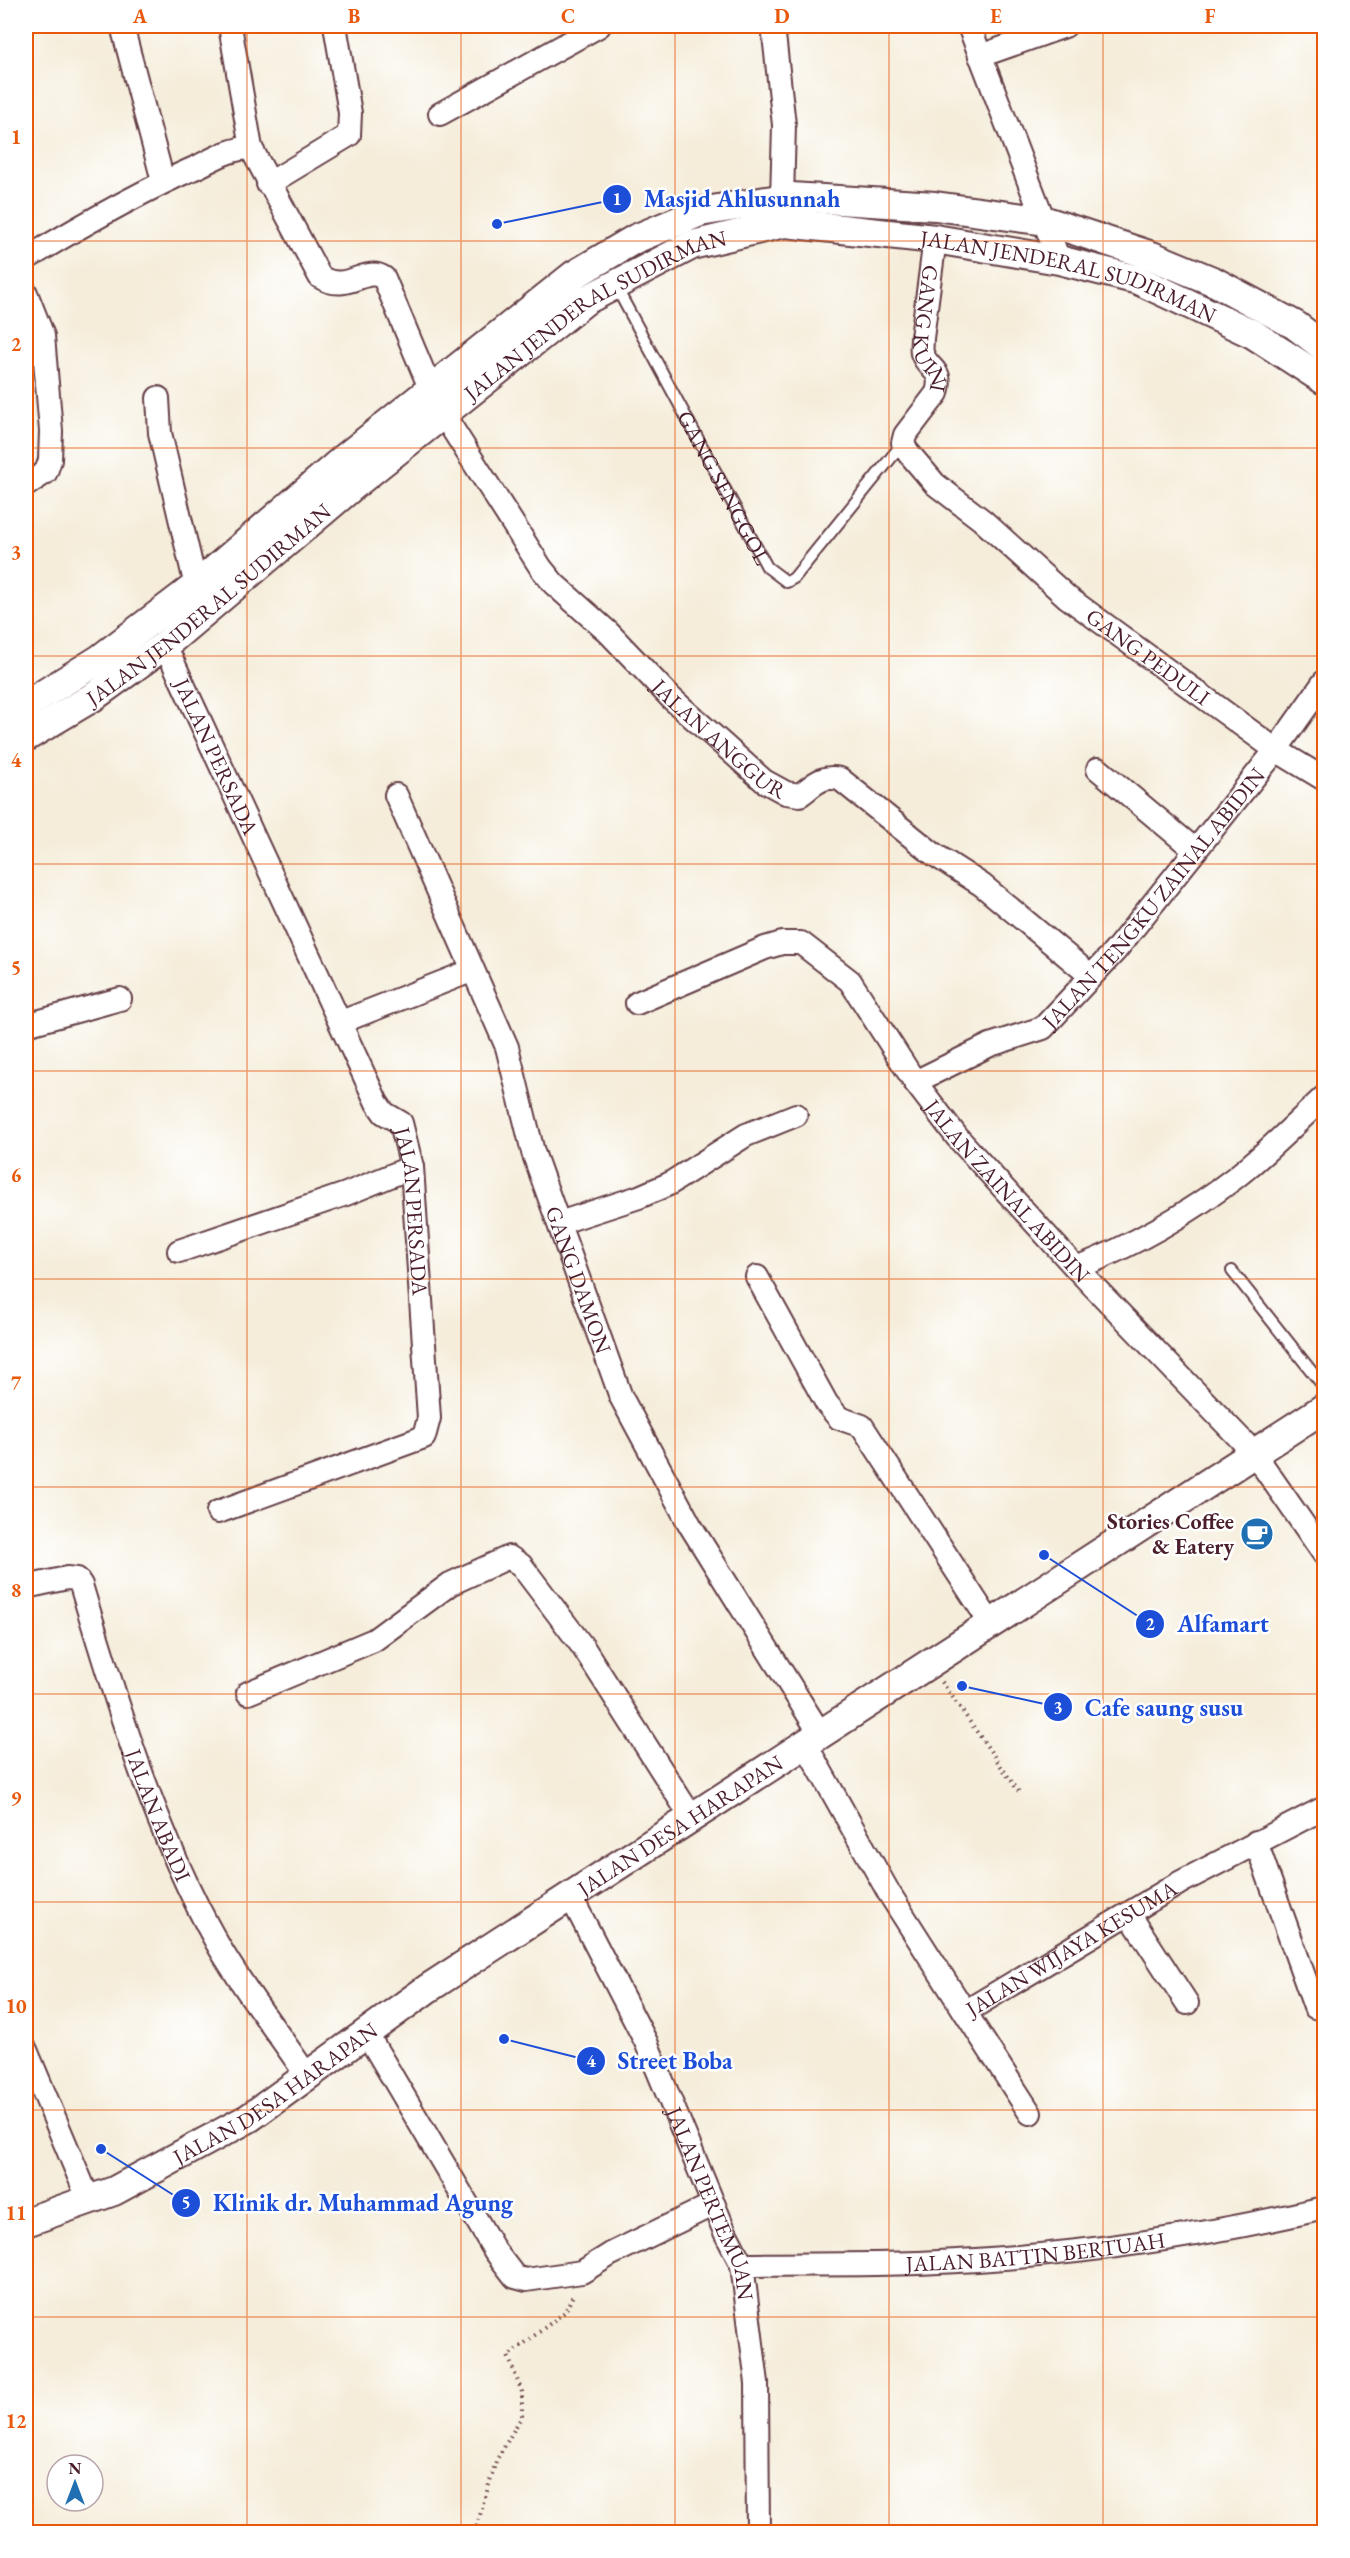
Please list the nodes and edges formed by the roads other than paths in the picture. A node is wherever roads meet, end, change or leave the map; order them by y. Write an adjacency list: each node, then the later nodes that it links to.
1 (122, 26): 11 (street)
2 (230, 26): 10 (street)
3 (337, 26): 12 (street)
4 (599, 26): 9 (street)
5 (773, 26): 13 (street)
6 (969, 26): 8 (street)
7 (1065, 26): 8 (street)
8 (980, 56): 14 (street)
9 (440, 114)
10 (251, 148): 11 (street); 12 (street)
11 (163, 181): 16 (street)
12 (268, 184): 22 (street)
13 (782, 199): 14 (street, JALAN JENDERAL SUDIRMAN); 22 (street, JALAN JENDERAL SUDIRMAN)
14 (1046, 221): 17 (street); 20 (street, JALAN JENDERAL SUDIRMAN)
15 (934, 239): 17 (street, JALAN JENDERAL SUDIRMAN); 18 (street, JALAN JENDERAL SUDIRMAN); 25 (street, GANG KUINI)
16 (26, 259)
17 (1059, 260): 21 (street, JALAN JENDERAL SUDIRMAN)
18 (615, 285): 24 (street, JALAN JENDERAL SUDIRMAN); 25 (lane, GANG SENGGOL)
19 (26, 294): 26 (street)
20 (1324, 346)
21 (1324, 380)
22 (430, 388): 27 (street, JALAN JENDERAL SUDIRMAN)
23 (158, 398): 27 (street)
24 (443, 414): 28 (street, JALAN JENDERAL SUDIRMAN); 38 (street, JALAN ANGGUR)
25 (903, 443): 32 (street, GANG PEDULI)
26 (26, 485)
27 (196, 586): 30 (street, JALAN JENDERAL SUDIRMAN)
28 (165, 645): 31 (street, JALAN JENDERAL SUDIRMAN); 41 (street, JALAN PERSADA)
29 (1324, 682): 32 (street, JALAN TENGKU ZAINAL ABIDIN)
30 (26, 705)
31 (26, 737)
32 (1276, 750): 34 (street, GANG PEDULI); 36 (street, JALAN TENGKU ZAINAL ABIDIN)
33 (1098, 769): 36 (street)
34 (1324, 779)
35 (396, 795): 37 (street, GANG DAMON)
36 (1196, 850): 38 (street, JALAN TENGKU ZAINAL ABIDIN)
37 (471, 971): 41 (street); 47 (street, GANG DAMON)
38 (1091, 976): 43 (street, JALAN TENGKU ZAINAL ABIDIN)
39 (120, 999): 42 (street)
40 (637, 1003): 43 (street, JALAN ZAINAL ABIDIN)
41 (341, 1022): 46 (street, JALAN PERSADA)
42 (26, 1025)
43 (915, 1082): 49 (street, JALAN ZAINAL ABIDIN)
44 (1324, 1097): 49 (street)
45 (796, 1114): 47 (street)
46 (412, 1167): 48 (street); 55 (street, JALAN PERSADA)
47 (559, 1223): 60 (street, GANG DAMON)
48 (179, 1251)
49 (1076, 1268): 54 (street, JALAN ZAINAL ABIDIN)
50 (1232, 1271): 52 (lane)
51 (757, 1277): 58 (street)
52 (1324, 1386)
53 (1324, 1408): 54 (street, JALAN DESA HARAPAN)
54 (1254, 1453): 56 (street, JALAN ZAINAL ABIDIN); 58 (street, JALAN DESA HARAPAN)
55 (219, 1512)
56 (1324, 1554)
57 (26, 1587): 71 (street, JALAN ABADI)
58 (991, 1624): 60 (street, JALAN DESA HARAPAN)
59 (248, 1693): 62 (street)
60 (813, 1740): 62 (street, JALAN DESA HARAPAN); 68 (street, JALAN WIJAYA KESUMA)
61 (1324, 1808): 63 (street, JALAN WIJAYA KESUMA)
62 (692, 1818): 64 (street, JALAN DESA HARAPAN)
63 (1256, 1842): 65 (street, JALAN WIJAYA KESUMA); 67 (street)
64 (570, 1897): 69 (street, JALAN DESA HARAPAN); 74 (street, JALAN PERTEMUAN)
65 (1129, 1914): 66 (street); 68 (street, JALAN WIJAYA KESUMA)
66 (1187, 2003)
67 (1324, 2010)
68 (965, 2012): 72 (street)
69 (368, 2034): 71 (street, JALAN DESA HARAPAN); 74 (street)
70 (26, 2050): 73 (street)
71 (308, 2076): 73 (street, JALAN DESA HARAPAN)
72 (1030, 2113)
73 (87, 2198): 76 (street, JALAN DESA HARAPAN)
74 (714, 2204): 77 (street, JALAN PERTEMUAN)
75 (1324, 2208): 77 (street, JALAN BATTIN BERTUAH)
76 (26, 2222)
77 (742, 2265): 78 (street, JALAN PERTEMUAN)
78 (758, 2532)

